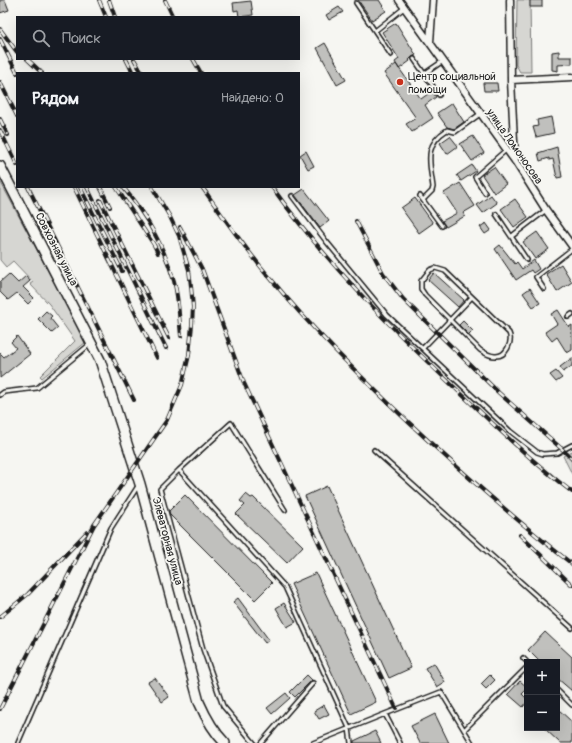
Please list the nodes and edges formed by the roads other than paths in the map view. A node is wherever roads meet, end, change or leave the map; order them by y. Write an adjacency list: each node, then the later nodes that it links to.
1 (399, 0): 5 (street, улица Ломоносова)
2 (433, 0): 7 (street)
3 (510, 0): 13 (street)
4 (356, 3): 6 (lane)
5 (404, 8): 6 (lane); 7 (street, улица Ломоносова)
6 (375, 30): 8 (lane)
7 (430, 42): 10 (street, улица Ломоносова)
8 (392, 55)
9 (414, 59): 11 (lane)
10 (443, 61): 11 (lane); 15 (street, улица Ломоносова)
11 (424, 74): 14 (lane)
12 (572, 77): 13 (street)
13 (511, 80): 17 (street)
14 (439, 95)
15 (480, 114): 16 (street, улица Ломоносова); 22 (lane)
16 (506, 150): 17 (street, улица Ломоносова); 19 (lane)
17 (515, 161): 23 (street, улица Ломоносова)
18 (0, 166): 35 (street, Совхозная улица)
19 (485, 193)
20 (292, 196): 36 (lane)
21 (420, 196): 22 (lane)
22 (423, 200): 25 (lane)
23 (546, 210): 26 (lane); 27 (street, улица Ломоносова)
24 (496, 214): 26 (lane)
25 (442, 226)
26 (512, 236): 29 (lane)
27 (572, 246)
28 (572, 249): 30 (lane)
29 (528, 260)
30 (544, 290)
31 (472, 297): 34 (lane); 34 (lane); 34 (lane)
32 (572, 314): 33 (lane)
33 (568, 317)
34 (449, 321): 36 (lane)
35 (92, 342): 37 (lane); 41 (street, Элеваторная улица)
36 (423, 348): 38 (lane)
37 (0, 395)
38 (572, 445)
39 (374, 450): 43 (lane)
40 (179, 470): 42 (lane); 49 (lane); 53 (lane)
41 (140, 484): 51 (lane); 52 (street, Элеваторная улица)
42 (285, 510)
43 (572, 628)
44 (524, 670): 50 (lane)
45 (313, 683): 54 (lane)
46 (560, 693): 47 (lane)
47 (572, 705)
48 (385, 714): 49 (lane); 50 (lane); 57 (lane)
49 (349, 728): 55 (lane); 56 (lane)
50 (464, 730): 58 (lane)
51 (18, 743)
52 (225, 743)
53 (254, 743)
54 (261, 743)
55 (313, 743)
56 (350, 743)
57 (400, 743)
58 (472, 743)

